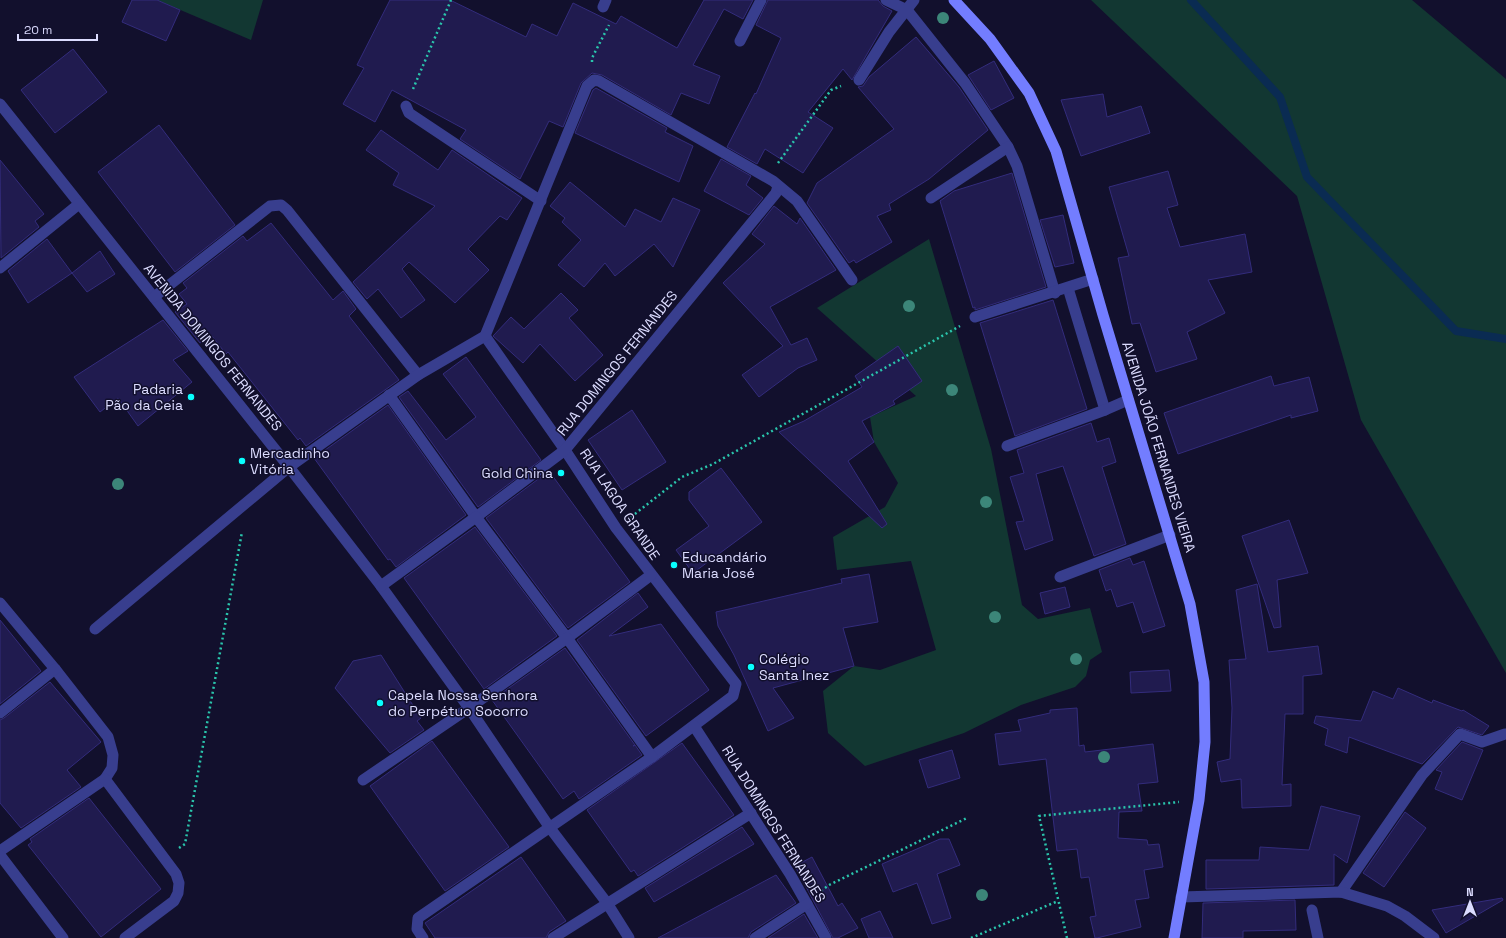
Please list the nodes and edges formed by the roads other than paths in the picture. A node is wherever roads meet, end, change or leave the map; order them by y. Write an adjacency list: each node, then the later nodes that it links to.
1 (761, 0): 6 (street)
2 (886, 0): 5 (street)
3 (914, 0): 5 (street)
4 (954, 0): 16 (main road, AVENIDA JOÃO FERNANDES VIEIRA)
5 (907, 10): 7 (street); 10 (street)
6 (740, 41)
7 (859, 80)
8 (0, 104): 14 (street, AVENIDA DOMINGOS FERNANDES)
9 (406, 106): 13 (street)
10 (1008, 146): 12 (street); 19 (street)
11 (778, 186): 13 (street); 17 (street); 28 (street, RUA DOMINGOS FERNANDES)
12 (931, 198)
13 (541, 201): 22 (street)
14 (79, 204): 15 (street); 20 (street, AVENIDA DOMINGOS FERNANDES)
15 (0, 268)
16 (1092, 279): 18 (street); 25 (main road, AVENIDA JOÃO FERNANDES VIEIRA)
17 (852, 280)
18 (1068, 288): 19 (street); 26 (street)
19 (1055, 293): 21 (street)
20 (154, 297): 23 (street); 29 (street, AVENIDA DOMINGOS FERNANDES)
21 (975, 317)
22 (485, 336): 23 (street); 28 (street, RUA DOMINGOS FERNANDES)
23 (418, 375): 24 (street)
24 (389, 395): 29 (street); 30 (street)
25 (1128, 400): 26 (street); 31 (main road, AVENIDA JOÃO FERNANDES VIEIRA)
26 (1105, 410): 27 (street)
27 (1007, 446)
28 (565, 450): 30 (street); 32 (street, RUA LAGOA GRANDE)
29 (289, 467): 34 (street, AVENIDA DOMINGOS FERNANDES); 36 (street)
30 (476, 517): 34 (street); 37 (street)
31 (1170, 535): 33 (street); 51 (main road, AVENIDA JOÃO FERNANDES VIEIRA)
32 (651, 575): 37 (street); 41 (street)
33 (1060, 577)
34 (381, 586): 39 (street, AVENIDA DOMINGOS FERNANDES)
35 (0, 603): 38 (street)
36 (95, 629)
37 (567, 638): 39 (street); 43 (street)
38 (55, 669): 40 (street); 44 (street)
39 (469, 708): 45 (street); 47 (street, AVENIDA DOMINGOS FERNANDES)
40 (0, 713)
41 (694, 726): 43 (street); 46 (street, RUA DOMINGOS FERNANDES)
42 (1505, 734): 50 (street)
43 (652, 758): 47 (street)
44 (105, 779): 48 (street); 56 (street)
45 (363, 780)
46 (751, 813): 52 (street); 53 (street, RUA DOMINGOS FERNANDES)
47 (550, 828): 52 (street, AVENIDA DOMINGOS FERNANDES); 57 (street)
48 (0, 851)
49 (0, 855): 55 (street)
50 (1341, 892): 51 (street); 64 (street)
51 (1181, 898): 62 (main road, AVENIDA JOÃO FERNANDES VIEIRA)
52 (607, 903): 58 (street); 59 (street, AVENIDA DOMINGOS FERNANDES)
53 (807, 904): 60 (street); 61 (street, RUA DOMINGOS FERNANDES)
54 (1312, 910): 63 (street)
55 (63, 938)
56 (125, 938)
57 (423, 938)
58 (553, 938)
59 (629, 938)
60 (755, 938)
61 (826, 938)
62 (1174, 938)
63 (1318, 938)
64 (1434, 938)

